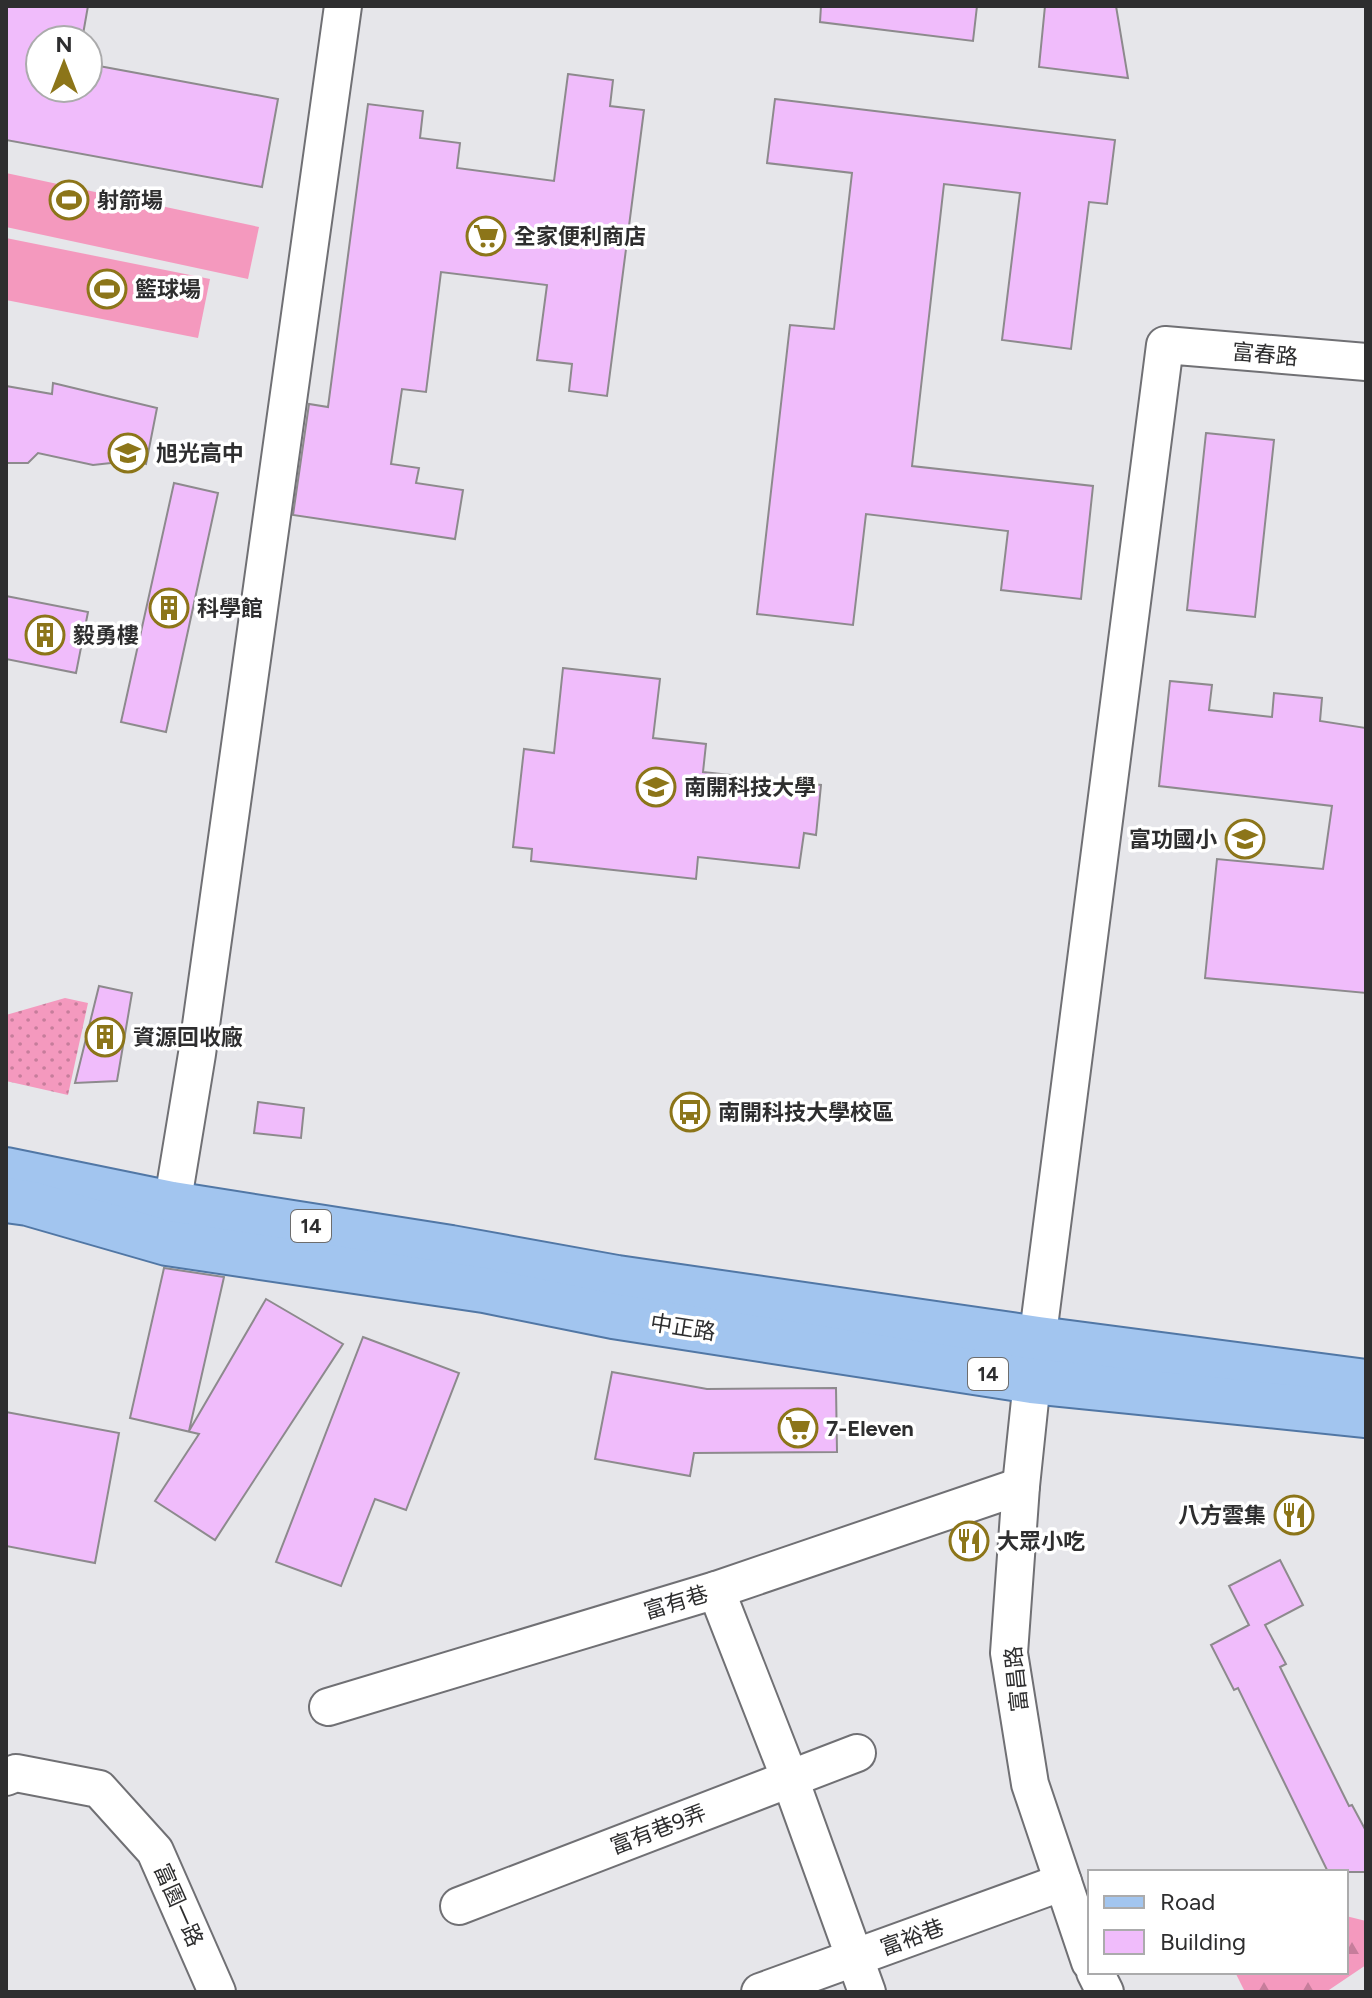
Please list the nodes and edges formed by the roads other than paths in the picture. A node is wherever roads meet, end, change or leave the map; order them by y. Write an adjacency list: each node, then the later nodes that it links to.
1 (343, 6): 6 (street)
2 (1165, 345): 3 (street, 富春路); 7 (street, 富昌路)
3 (1366, 362)
4 (6, 1170): 6 (main road, 中正路 / 14)
5 (6, 1200): 6 (main road, 中正路 / 14)
6 (169, 1223): 7 (main road, 中正路 / 14)
7 (1035, 1360): 8 (main road, 中正路 / 14); 9 (main road, 中正路 / 14); 10 (street, 富昌路)
8 (1366, 1382)
9 (1366, 1415)
10 (1021, 1486): 11 (street, 富有巷); 16 (street, 富昌路)
11 (716, 1590): 12 (street, 富有巷); 15 (street)
12 (328, 1707)
13 (857, 1753): 15 (street, 富有巷9弄)
14 (6, 1777): 21 (street, 富園一路)
15 (790, 1779): 17 (street, 富有巷9弄); 19 (street)
16 (1063, 1882): 18 (street, 富昌路); 19 (street, 富裕巷)
17 (459, 1906)
18 (1088, 1956)
19 (854, 1958): 22 (street, 富裕巷); 23 (street)
20 (1096, 1974): 24 (street)
21 (217, 1992)
22 (760, 1992)
23 (867, 1992)
24 (1105, 1992)

